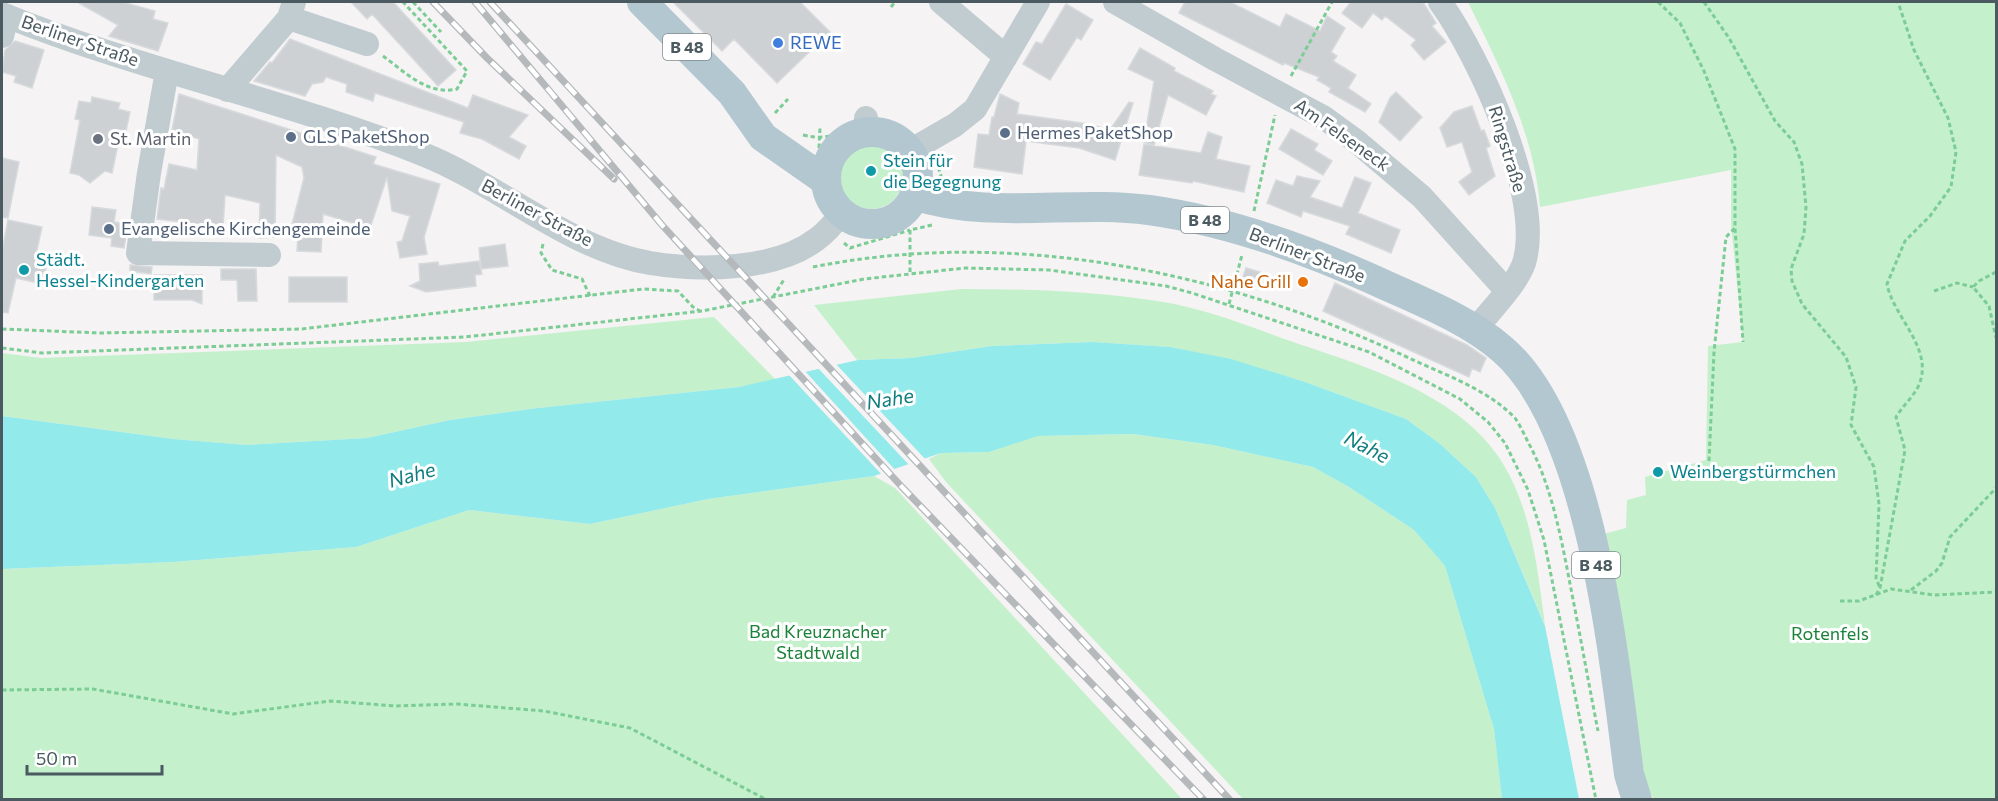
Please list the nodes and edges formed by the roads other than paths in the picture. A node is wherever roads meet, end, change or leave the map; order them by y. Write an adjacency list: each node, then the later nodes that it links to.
1 (642, 2): 13 (main road, B 48)
2 (941, 2): 9 (street)
3 (1038, 2): 9 (street)
4 (1115, 2): 17 (street, Am Felseneck)
5 (1440, 2): 17 (street, Ringstraße)
6 (291, 10): 8 (street); 11 (street)
7 (3, 22): 10 (street, Berliner Straße)
8 (367, 44)
9 (1006, 57): 12 (street)
10 (167, 72): 11 (street, Berliner Straße); 16 (street)
11 (228, 90): 15 (street, Berliner Straße)
12 (909, 151): 13 (main road); 14 (main road)
13 (825, 159): 15 (main road)
14 (914, 195): 15 (main road); 18 (main road, Berliner Straße / B 48)
15 (836, 221)
16 (269, 255)
17 (1506, 290): 18 (street, Ringstraße)
18 (1475, 330): 19 (main road, B 48)
19 (1637, 800)

